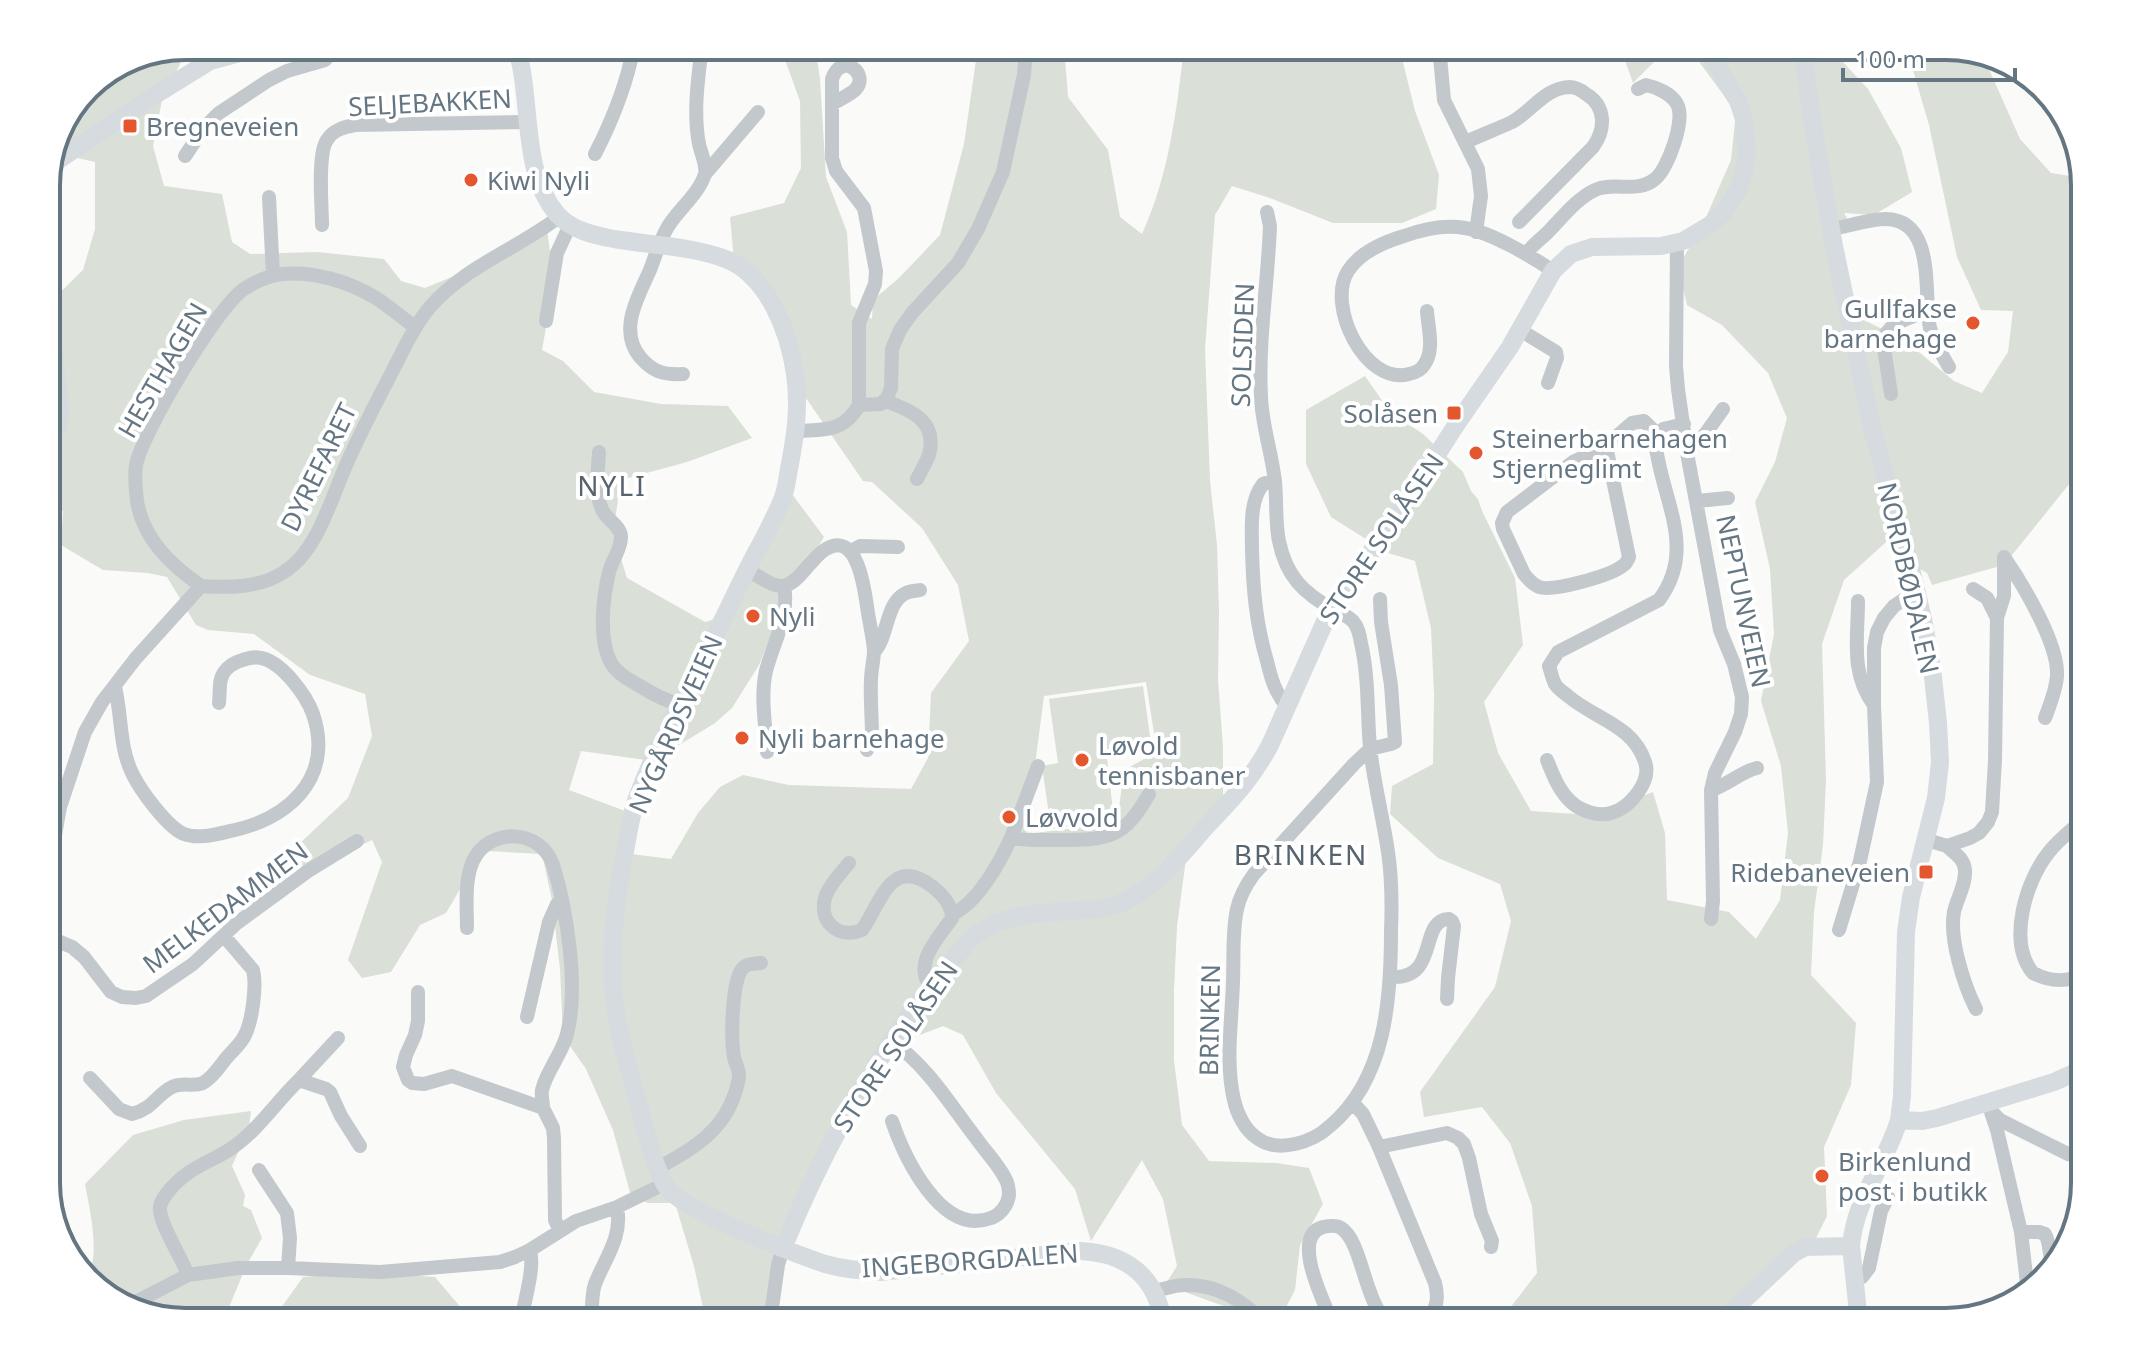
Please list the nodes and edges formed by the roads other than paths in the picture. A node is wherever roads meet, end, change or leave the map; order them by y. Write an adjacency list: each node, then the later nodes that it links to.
1 (211, 60): 17 (street)
2 (325, 60): 16 (street)
3 (520, 60): 13 (street)
4 (631, 60): 15 (street)
5 (701, 60): 18 (street)
6 (1025, 60): 40 (street)
7 (1440, 60): 14 (street)
8 (1713, 60): 26 (street, STORE SOLÅSEN)
9 (1804, 60): 24 (street, NORDBØDALEN)
10 (1638, 89): 28 (street)
11 (832, 104): 41 (street)
12 (758, 112): 18 (street)
13 (529, 122): 21 (street); 23 (street, SELJEBAKKEN)
14 (1466, 142): 22 (street); 25 (street)
15 (595, 154)
16 (185, 156)
17 (63, 157)
18 (706, 173): 27 (street)
19 (269, 197): 30 (street)
20 (1267, 212): 50 (street, SOLSIDEN)
21 (564, 221): 27 (street, NYGÅRDSVEIEN); 33 (street); 34 (street, DYREFARET)
22 (1519, 222)
23 (322, 225)
24 (1832, 229): 31 (street); 60 (street, NORDBØDALEN)
25 (1476, 232): 28 (street); 32 (street)
26 (1677, 242): 29 (street, STORE SOLÅSEN); 43 (street, NEPTUNVEIEN)
27 (653, 245): 37 (street); 44 (street, NYGÅRDSVEIEN)
28 (1526, 254): 29 (street)
29 (1553, 271): 35 (street, STORE SOLÅSEN)
30 (273, 275): 34 (street, HESTHAGEN); 56 (street, HESTHAGEN)
31 (1928, 310): 36 (street); 39 (street)
32 (1427, 311)
33 (546, 321)
34 (415, 327): 56 (street, DYREFARET)
35 (1520, 330): 38 (street); 63 (street, STORE SOLÅSEN)
36 (1949, 367)
37 (683, 374)
38 (1548, 383)
39 (1891, 394)
40 (885, 401): 41 (street); 49 (street)
41 (859, 405): 44 (street)
42 (1723, 409): 48 (street)
43 (1684, 424): 45 (street); 48 (street, NEPTUNVEIEN)
44 (796, 431): 55 (street, NYGÅRDSVEIEN)
45 (1657, 434): 46 (street); 75 (street)
46 (1606, 446): 46 (street)
47 (599, 452): 68 (street)
48 (1687, 453): 52 (street, NEPTUNVEIEN)
49 (917, 479)
50 (1275, 480): 63 (street, SOLSIDEN); 70 (street)
51 (1728, 498): 52 (street)
52 (1697, 501): 78 (street, NEPTUNVEIEN)
53 (898, 547): 54 (street)
54 (851, 551): 57 (street); 65 (street)
55 (747, 570): 57 (street); 68 (street, NYGÅRDSVEIEN)
56 (201, 586): 66 (street)
57 (784, 586): 74 (street)
58 (1973, 589): 64 (street)
59 (920, 590): 65 (street)
60 (1916, 591): 69 (street); 83 (street, NORDBØDALEN)
61 (1380, 599): 72 (street, BRINKEN)
62 (1858, 601): 69 (street)
63 (1331, 608): 70 (street, STORE SOLÅSEN); 72 (street, BRINKEN)
64 (1997, 618): 71 (street); 85 (street)
65 (874, 652): 73 (street)
66 (115, 687): 67 (street); 80 (street)
67 (219, 703)
68 (679, 704): 115 (street, NYGÅRDSVEIEN)
69 (1874, 705): 91 (street)
70 (1287, 706): 97 (street, STORE SOLÅSEN)
71 (2045, 718)
72 (1370, 749): 95 (street, BRINKEN); 107 (street, BRINKEN)
73 (867, 750)
74 (767, 752)
75 (1547, 760)
76 (1038, 766): 82 (street)
77 (1757, 768): 78 (street)
78 (1711, 790): 89 (street, NEPTUNVEIEN)
79 (1149, 794): 82 (street)
80 (60, 807)
81 (2071, 830): 96 (street)
82 (1011, 838): 88 (street)
83 (1927, 840): 85 (street); 110 (street, NORDBØDALEN)
84 (357, 841): 92 (street, MELKEDAMMEN)
85 (1947, 846): 100 (street)
86 (849, 863): 88 (street)
87 (561, 903): 90 (street); 101 (street); 109 (street)
88 (952, 914): 97 (street)
89 (1711, 919)
90 (467, 928)
91 (1839, 930)
92 (224, 936): 93 (street, MELKEDAMMEN); 105 (street)
93 (60, 942)
94 (761, 963): 115 (street)
95 (1391, 977): 99 (street); 107 (street, BRINKEN)
96 (2071, 980)
97 (931, 986): 103 (street, STORE SOLÅSEN)
98 (418, 992): 109 (street)
99 (1447, 999)
100 (1976, 1009)
101 (527, 1017)
102 (338, 1038): 106 (street)
103 (892, 1042): 111 (street); 124 (street, STORE SOLÅSEN)
104 (2071, 1074): 108 (street)
105 (90, 1078)
106 (299, 1080): 112 (street); 128 (street)
107 (1353, 1103): 113 (street)
108 (1990, 1107): 110 (street); 114 (street); 121 (street)
109 (543, 1108): 120 (street)
110 (1899, 1120): 122 (street, NORDBØDALEN)
111 (892, 1121)
112 (360, 1146)
113 (1379, 1147): 123 (street); 140 (street)
114 (2071, 1155)
115 (657, 1165): 117 (street, NYGÅRDSVEIEN)
116 (259, 1170): 127 (street)
117 (664, 1184): 119 (street); 124 (street, INGEBORGDALEN)
118 (1888, 1197): 130 (street)
119 (617, 1207): 120 (street); 134 (street)
120 (560, 1231): 125 (street)
121 (2021, 1232): 126 (street); 129 (street)
122 (1851, 1246): 130 (street, NORDBØDALEN); 141 (street)
123 (1491, 1247)
124 (783, 1248): 131 (street, INGEBORGDALEN); 135 (street)
125 (530, 1250): 127 (street); 133 (street)
126 (2049, 1254)
127 (288, 1268): 128 (street)
128 (188, 1275): 132 (street)
129 (2026, 1278)
130 (1854, 1281): 142 (street, NORDBØDALEN)
131 (1154, 1291): 136 (street, INGEBORGDALEN); 137 (street)
132 (141, 1299)
133 (524, 1308)
134 (593, 1308)
135 (772, 1308)
136 (1159, 1308)
137 (1248, 1308)
138 (1327, 1308): 139 (street)
139 (1377, 1308)
140 (1435, 1308)
141 (1735, 1308)
142 (1857, 1308)

